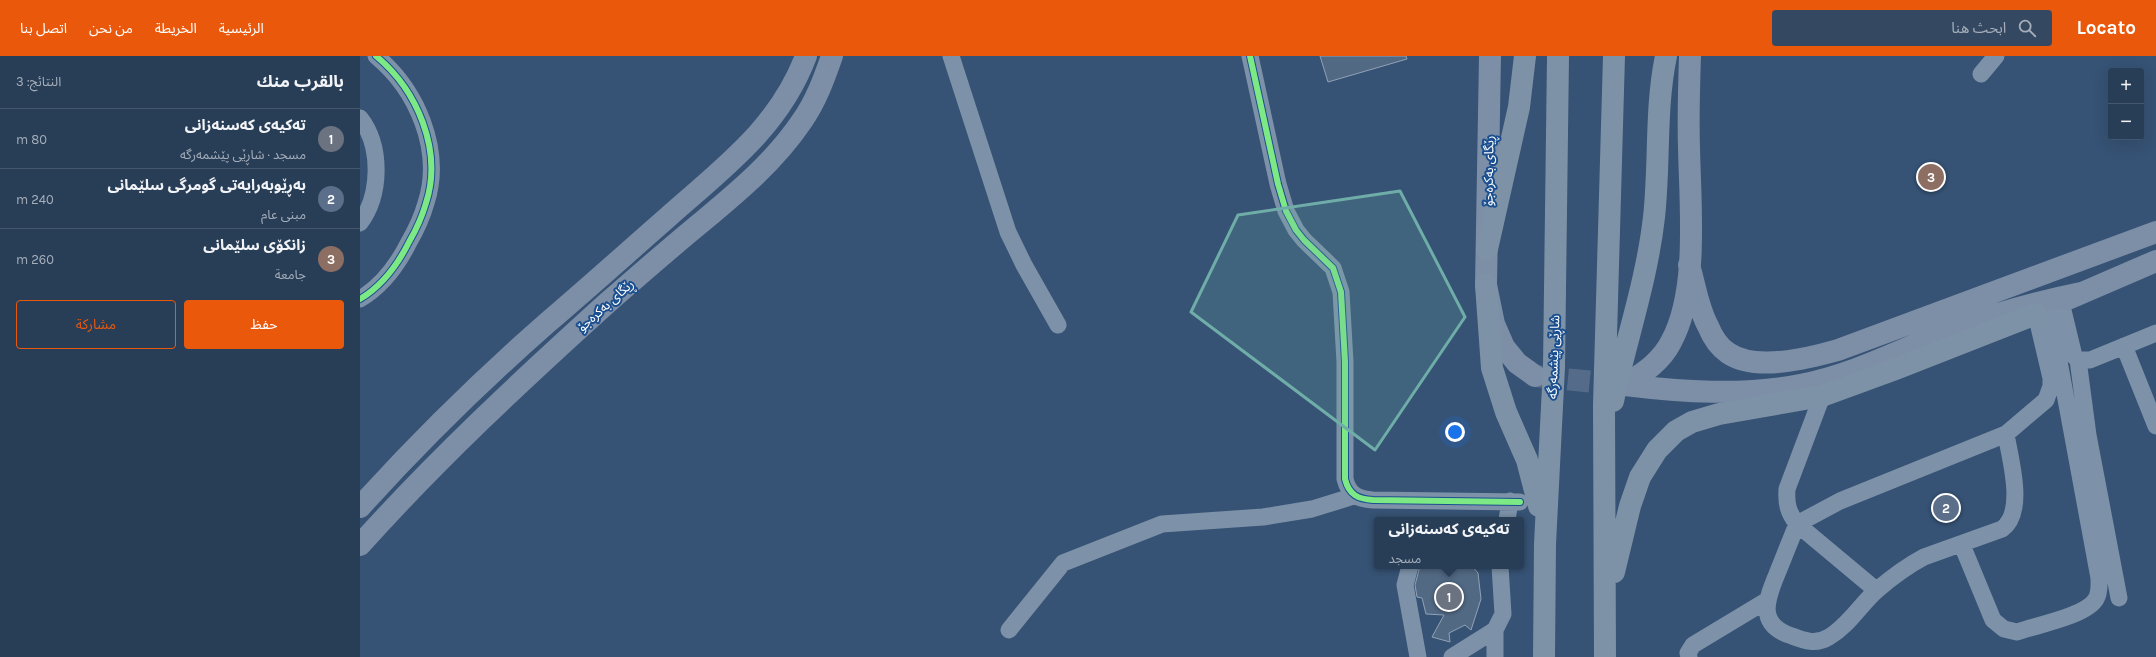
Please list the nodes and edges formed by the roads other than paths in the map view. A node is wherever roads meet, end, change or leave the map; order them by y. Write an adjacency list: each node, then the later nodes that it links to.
1 (376, 56): 22 (street)
2 (806, 56): 34 (main road, ڕێگای بەکرەجۆ)
3 (832, 56): 38 (main road, ڕێگای بەکرەجۆ)
4 (951, 56): 24 (street)
5 (1250, 56): 33 (street)
6 (1490, 56): 17 (main road, ڕێگای بەکرەجۆ)
7 (1525, 56): 17 (highway)
8 (1558, 56): 37 (highway, شاڕێی پێشمەرگە)
9 (1614, 56): 32 (highway)
10 (1666, 56): 32 (highway)
11 (1690, 56): 19 (main road)
12 (1996, 56): 13 (street)
13 (1981, 74)
14 (360, 118): 15 (street)
15 (360, 223)
16 (2156, 232): 19 (main road)
17 (1486, 249): 20 (main road, ڕێگای بەکرەجۆ)
18 (2156, 261): 21 (main road)
19 (1689, 265): 21 (main road)
20 (1486, 285): 28 (main road, ڕێگای بەکرەجۆ); 37 (highway)
21 (2081, 293): 23 (main road)
22 (360, 299)
23 (2049, 308): 27 (street); 29 (highway); 31 (street); 39 (street)
24 (1058, 325)
25 (2156, 333): 26 (street)
26 (2124, 346): 27 (street); 30 (street)
27 (2078, 360): 43 (street)
28 (1535, 376)
29 (1822, 396): 36 (street); 45 (highway)
30 (2156, 426)
31 (2006, 434): 36 (street); 39 (street)
32 (1605, 440): 45 (highway)
33 (1354, 496): 35 (street); 46 (street)
34 (360, 507)
35 (1508, 517)
36 (1797, 524): 42 (street); 44 (street)
37 (1545, 544): 52 (highway, شاڕێی پێشمەرگە)
38 (360, 545)
39 (1962, 545): 42 (street)
40 (1409, 569): 49 (street)
41 (1500, 569): 47 (street)
42 (1876, 590): 48 (street)
43 (2119, 598)
44 (1766, 601): 48 (street); 54 (street)
45 (1606, 605): 53 (highway)
46 (1009, 630)
47 (1495, 630): 50 (street); 51 (street)
48 (1808, 649)
49 (1418, 657)
50 (1452, 657)
51 (1496, 657)
52 (1544, 657)
53 (1605, 657)
54 (1689, 657)

